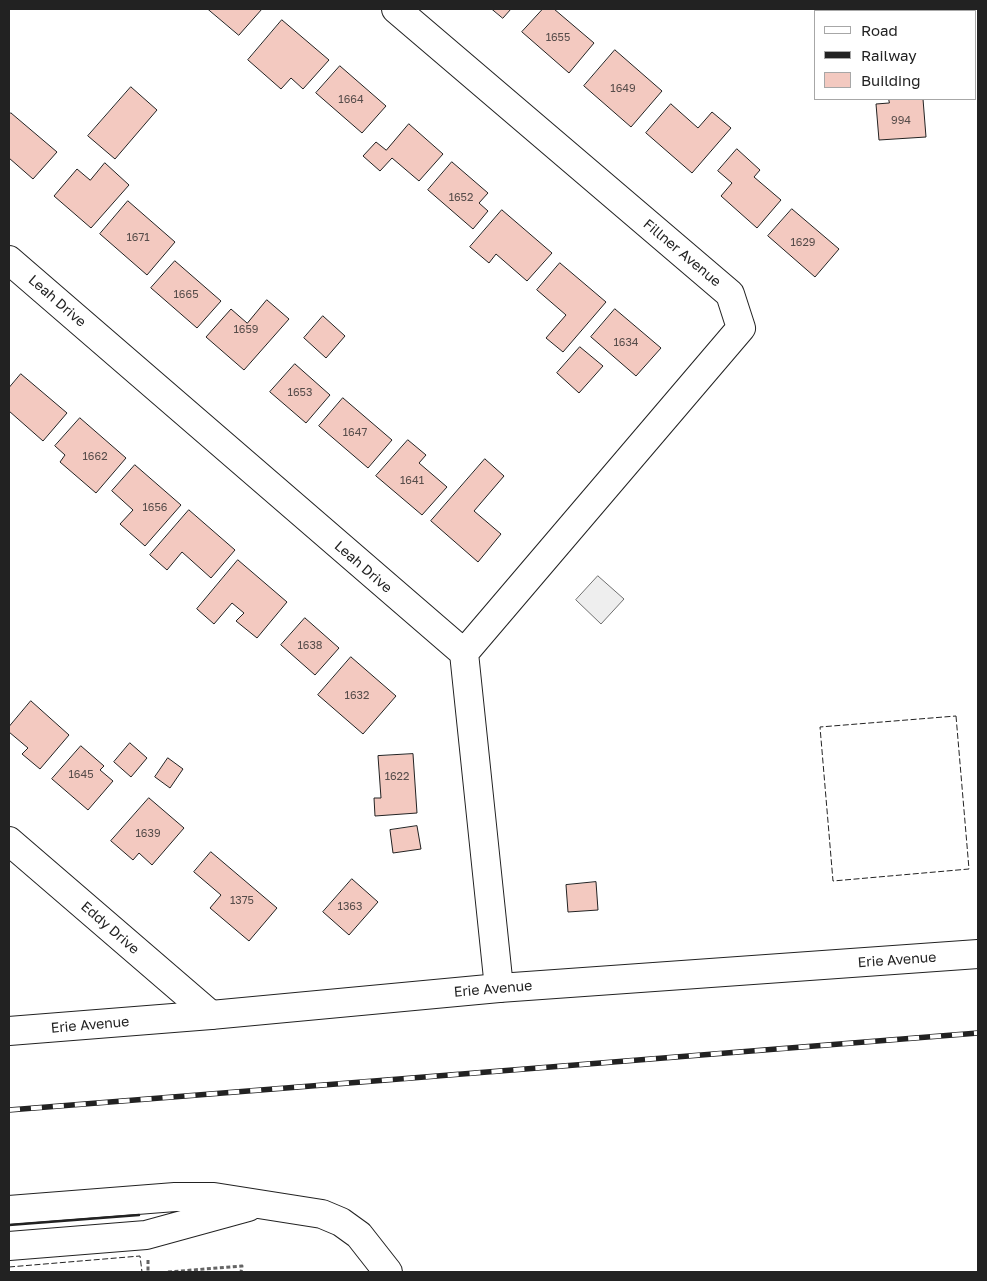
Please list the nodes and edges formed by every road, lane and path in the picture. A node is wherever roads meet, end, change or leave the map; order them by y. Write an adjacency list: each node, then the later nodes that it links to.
1 (396, 9): 3 (street, Fillner Avenue)
2 (9, 260): 3 (street, Leah Drive)
3 (464, 654): 6 (street)
4 (9, 840): 7 (street, Eddy Drive)
5 (978, 954): 6 (street, Erie Avenue)
6 (499, 988): 7 (street, Erie Avenue)
7 (211, 1015): 8 (street, Erie Avenue)
8 (9, 1031)
9 (259, 1204): 10 (street); 11 (street); 14 (street)
10 (9, 1210)
11 (9, 1246)
12 (168, 1272): 13 (path)
13 (241, 1272)
14 (388, 1272)

